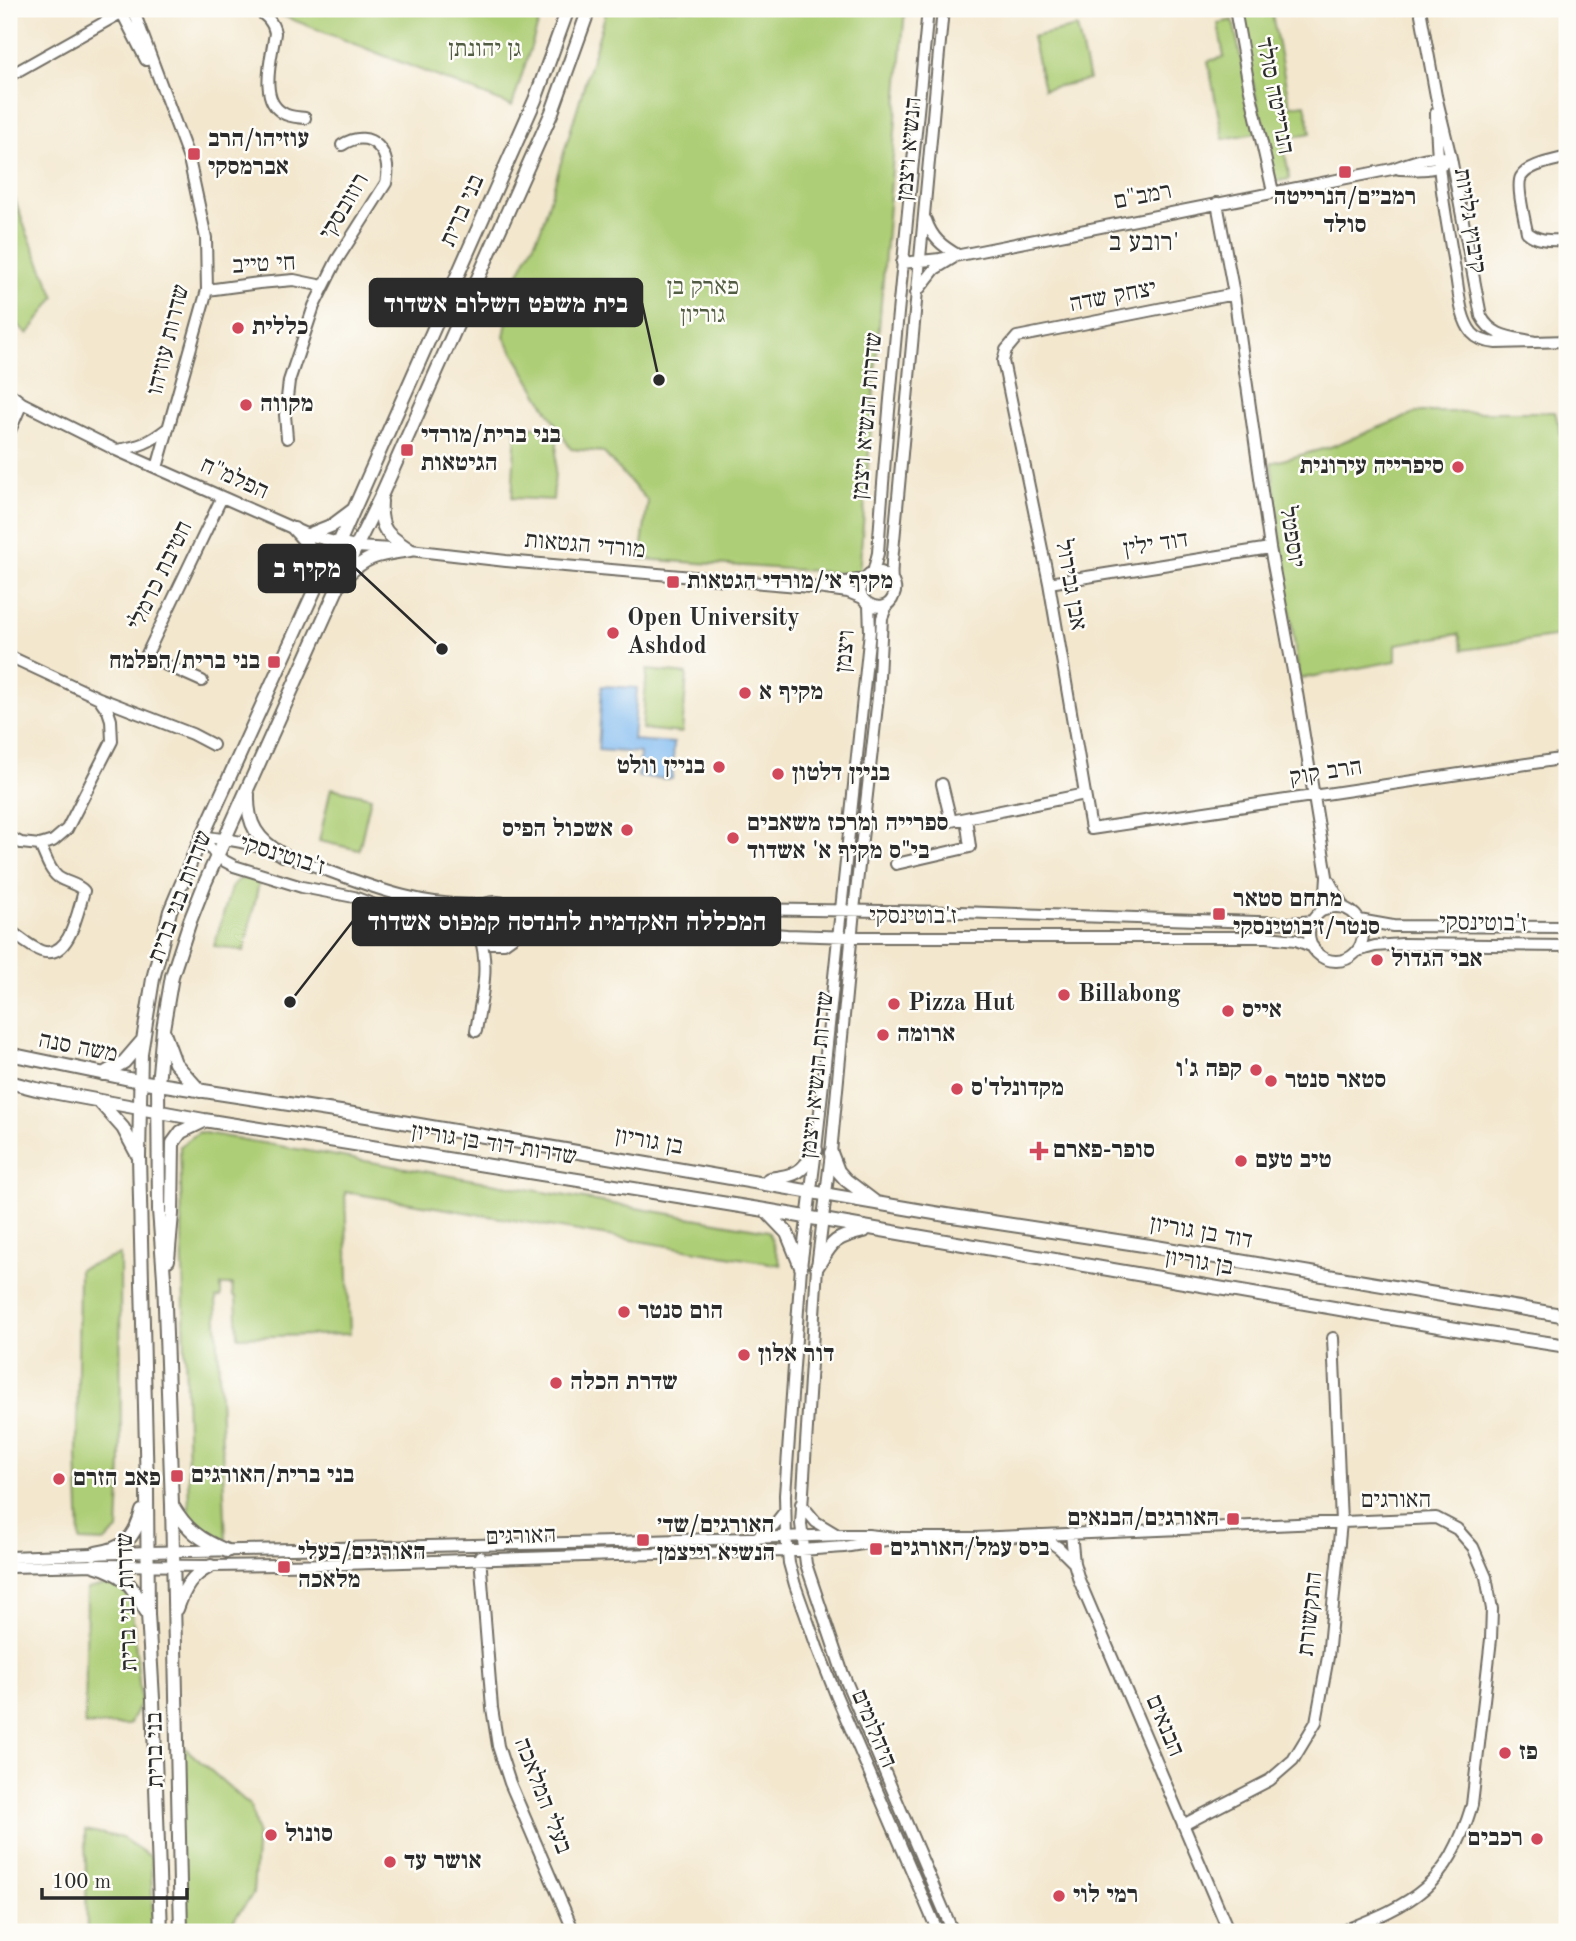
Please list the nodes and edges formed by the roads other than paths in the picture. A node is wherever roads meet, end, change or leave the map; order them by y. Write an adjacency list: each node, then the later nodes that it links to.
1 (133, 9): 12 (street, שדרות עוזיהו)
2 (256, 9): 13 (street)
3 (568, 9): 42 (main road, בני ברית)
4 (589, 9): 37 (main road, בני ברית)
5 (928, 9): 24 (street)
6 (943, 9): 20 (street, הנשיא ויצמן)
7 (1236, 9): 18 (street, הנרייטה סולד)
8 (1420, 9): 11 (street, קיבוץ גלויות)
9 (123, 10): 10 (street); 12 (street, שדרות עוזיהו)
10 (9, 76)
11 (1436, 96): 16 (street, קיבוץ גלויות); 17 (street, קיבוץ גלויות)
12 (166, 100): 26 (street, שדרות עוזיהו)
13 (305, 118)
14 (342, 145): 25 (street, רוזובסקי)
15 (1567, 157): 21 (street)
16 (1451, 158): 17 (street, רמב"ם); 30 (street, קיבוץ גלויות)
17 (1438, 161): 18 (street, רמב"ם); 30 (street, קיבוץ גלויות)
18 (1273, 192): 19 (street, רמב"ם)
19 (1217, 203): 22 (street, רמב"ם); 28 (street, יוספטל)
20 (925, 217): 22 (street); 23 (street, הנשיא ויצמן)
21 (1567, 240)
22 (958, 255): 23 (street, רמב"ם); 27 (street)
23 (920, 261): 24 (street, רמב"ם); 27 (street, הנשיא ויצמן)
24 (902, 263): 49 (street, שדרות הנשיא ויצמן)
25 (323, 286): 26 (street, חי טייב); 36 (street)
26 (207, 290): 34 (street, שדרות עוזיהו)
27 (916, 294): 50 (street, שדרות הנשיא ויצמן)
28 (1234, 294): 31 (street, יצחק שדה); 47 (street, יוספטל)
29 (1567, 341): 30 (street)
30 (1535, 342)
31 (1006, 350): 52 (street, אבן גבירול)
32 (9, 393): 33 (street, הפלמ"ח)
33 (22, 403): 35 (street); 38 (street, הפלמ"ח)
34 (168, 428): 38 (street); 39 (street, שדרות עוזיהו)
35 (9, 433)
36 (287, 438)
37 (403, 448): 40 (main road, שדרות בני ברית)
38 (116, 450): 39 (street, הפלמ"ח)
39 (156, 468): 41 (street, הפלמ"ח)
40 (381, 496): 46 (main road, שדרות בני ברית); 48 (main road)
41 (222, 497): 43 (street, הפלמ"ח); 58 (street, חטיבת כרמלי)
42 (354, 510): 44 (main road); 45 (main road, בני ברית)
43 (294, 529): 44 (street, הפלמ"ח); 53 (main road)
44 (308, 535): 45 (street, הפלמ"ח)
45 (339, 543): 46 (street, מורדי הגטאות); 53 (main road, שדרות בני ברית)
46 (356, 547): 48 (street, מורדי הגטאות); 51 (main road, שדרות בני ברית)
47 (1270, 548): 52 (street, דוד ילין); 65 (street, יוספטל)
48 (410, 550): 51 (main road); 54 (street, מורדי הגטאות)
49 (868, 576): 50 (street); 54 (street, מורדי הגטאות); 55 (street)
50 (892, 579): 56 (street)
51 (341, 581): 63 (main road, שדרות בני ברית)
52 (1049, 583): 64 (street, אבן גבירול)
53 (316, 587): 68 (main road, שדרות בני ברית)
54 (810, 587): 55 (street, מורדי הגטאות)
55 (866, 601): 56 (street); 79 (street, ויצמן)
56 (887, 605): 80 (street, שדרות הנשיא ויצמן)
57 (9, 656): 59 (street)
58 (202, 681)
59 (99, 698): 60 (street); 71 (street)
60 (213, 744)
61 (1567, 758): 65 (street, הרב קוק)
62 (942, 784): 66 (street)
63 (248, 788): 70 (main road, שדרות בני ברית); 72 (main road)
64 (1085, 794): 66 (street); 67 (street, אבן גבירול)
65 (1314, 796): 67 (street, הרב קוק); 75 (street, יוספטל)
66 (966, 818): 74 (street)
67 (1091, 829)
68 (202, 836): 70 (street, ז'בוטינסקי); 73 (street, ז'בוטינסקי); 97 (main road)
69 (9, 837): 71 (street)
70 (225, 840): 72 (street, ז'בוטינסקי); 73 (main road, שדרות בני ברית)
71 (40, 845): 85 (street)
72 (283, 855): 76 (street, ז'בוטינסקי)
73 (217, 856): 86 (street, ז'בוטינסקי); 95 (main road, שדרות בני ברית)
74 (896, 864)
75 (1327, 876): 78 (street, יוספטל); 81 (street, יוספטל)
76 (485, 904): 77 (street); 86 (street)
77 (512, 908): 79 (street, ז'בוטינסקי); 87 (street)
78 (1344, 908): 81 (street); 83 (street)
79 (841, 910): 80 (street, ז'בוטינסקי); 88 (street, שדרות הנשיא ויצמן)
80 (854, 910): 82 (street, ז'בוטינסקי); 89 (street, שדרות הנשיא ויצמן)
81 (1325, 910): 82 (street)
82 (1313, 920): 92 (street)
83 (1360, 920): 84 (street, ז'בוטינסקי); 93 (street)
84 (1567, 927)
85 (9, 930)
86 (479, 935): 90 (street); 94 (street)
87 (514, 935): 88 (street, ז'בוטינסקי); 90 (street)
88 (838, 937): 89 (street, ז'בוטינסקי); 109 (street, שדרות הנשיא ויצמן)
89 (852, 937): 92 (street, ז'בוטינסקי); 110 (street, שדרות הנשיא ויצמן)
90 (504, 943): 94 (street)
91 (1567, 946): 93 (street, ז'בוטינסקי)
92 (1313, 947): 93 (street)
93 (1357, 951)
94 (485, 976): 96 (street)
95 (163, 1029): 102 (main road, שדרות בני ברית); 103 (main road)
96 (476, 1031)
97 (143, 1040): 99 (main road); 100 (main road)
98 (9, 1054): 99 (main road, משה סנה)
99 (103, 1074): 100 (main road, משה סנה)
100 (139, 1081): 102 (main road, משה סנה); 105 (main road)
101 (9, 1082): 104 (main road, משה סנה)
102 (158, 1084): 103 (main road, שדרות דוד בן גוריון); 106 (main road, שדרות בני ברית)
103 (200, 1091): 108 (main road, שדרות דוד בן גוריון)
104 (99, 1100): 105 (main road, משה סנה); 111 (main road)
105 (139, 1109): 106 (main road, שדרות דוד בן גוריון); 111 (main road)
106 (158, 1112): 107 (main road, שדרות דוד בן גוריון); 122 (main road, שדרות בני ברית)
107 (204, 1120): 116 (main road, שדרות דוד בן גוריון); 122 (main road)
108 (456, 1131): 112 (main road, בן גוריון)
109 (816, 1150): 112 (main road); 113 (street, שדרות הנשיא ויצמן)
110 (831, 1153): 114 (street, שדרות הנשיא ויצמן); 115 (main road)
111 (139, 1157): 126 (main road)
112 (751, 1181): 113 (main road)
113 (810, 1191): 114 (main road); 117 (street, שדרות הנשיא ויצמן)
114 (827, 1194): 115 (main road, דוד בן גוריון); 118 (street, שדרות הנשיא ויצמן)
115 (878, 1204): 123 (main road, דוד בן גוריון)
116 (765, 1210): 117 (main road, שדרות דוד בן גוריון); 120 (main road)
117 (806, 1218): 118 (main road, שדרות דוד בן גוריון); 120 (street, שדרות הנשיא ויצמן)
118 (823, 1221): 119 (main road, בן גוריון); 121 (street, שדרות הנשיא ויצמן)
119 (872, 1229): 121 (main road); 125 (main road, בן גוריון)
120 (802, 1267): 129 (street, שדרות הנשיא ויצמן)
121 (817, 1267): 127 (street, שדרות הנשיא ויצמן)
122 (164, 1278): 128 (main road, שדרות בני ברית)
123 (1567, 1316)
124 (1333, 1338): 130 (street, התקשורת)
125 (1567, 1346)
126 (147, 1490): 144 (main road); 145 (main road, שדרות בני ברית)
127 (802, 1504): 132 (street); 136 (street, שדרות הנשיא ויצמן)
128 (172, 1505): 140 (main road, שדרות בני ברית); 141 (main road)
129 (785, 1511): 134 (street); 135 (street, שדרות הנשיא ויצמן)
130 (1341, 1522): 131 (street, האורגים); 153 (street, התקשורת); 160 (street, האורגים)
131 (1071, 1533): 133 (street, האורגים); 147 (street, הבנאים)
132 (839, 1535): 136 (street, האורגים); 137 (street, האורגים)
133 (1040, 1535): 137 (street, האורגים); 147 (street)
134 (757, 1537): 135 (street, האורגים); 138 (street, האורגים)
135 (786, 1537): 136 (street, האורגים); 142 (street, היהלומים)
136 (802, 1537): 139 (street, שדרות הנשיא ויצמן)
137 (895, 1538): 139 (street, האורגים)
138 (480, 1544): 141 (street, האורגים); 146 (street, בעלי המלאכה)
139 (803, 1550): 142 (street, האורגים); 158 (street, היהלומים)
140 (173, 1551): 141 (street, האורגים); 145 (street, האורגים); 148 (main road, שדרות בני ברית)
141 (227, 1551)
142 (787, 1551): 146 (street, האורגים); 157 (street, היהלומים)
143 (9, 1557): 144 (street)
144 (95, 1559): 145 (street); 150 (street); 151 (main road)
145 (147, 1559): 148 (street, האורגים); 151 (main road, שדרות בני ברית)
146 (480, 1559): 149 (street, האורגים); 156 (street, בעלי המלאכה)
147 (1074, 1563): 153 (street, הבנאים)
148 (173, 1566): 149 (street, האורגים); 152 (main road, בני ברית)
149 (211, 1566): 152 (main road)
150 (9, 1569)
151 (148, 1614): 154 (main road, שדרות בני ברית)
152 (174, 1616): 155 (main road, בני ברית)
153 (1183, 1825): 159 (street, הבנאים)
154 (161, 1932)
155 (181, 1932)
156 (574, 1932)
157 (938, 1932)
158 (953, 1932)
159 (1229, 1932)
160 (1339, 1932)

